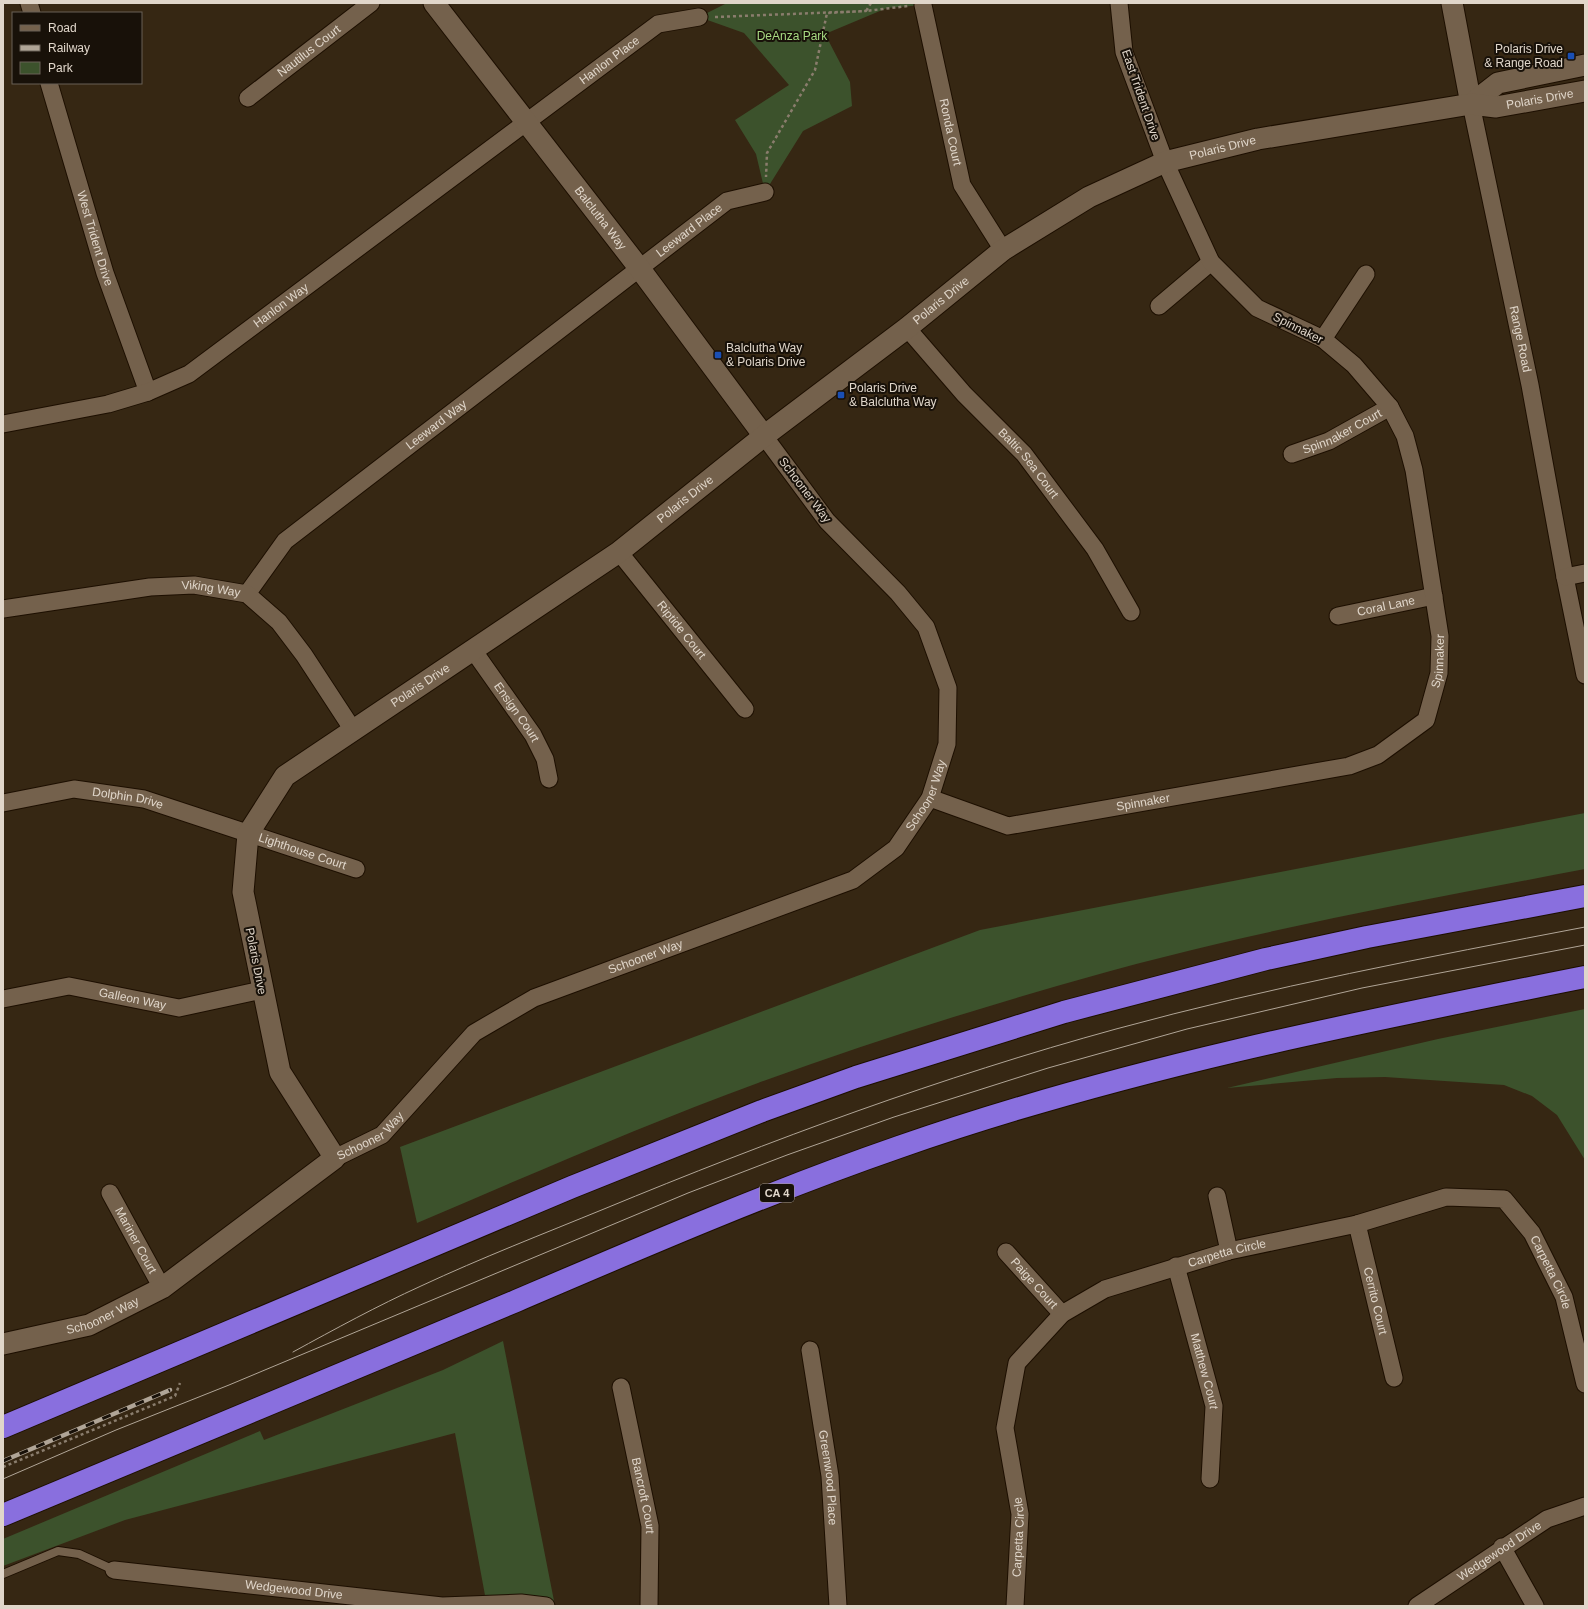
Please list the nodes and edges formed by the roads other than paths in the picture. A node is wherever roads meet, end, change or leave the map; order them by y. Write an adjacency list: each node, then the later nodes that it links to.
1 (371, 3): 10 (street, Nautilus Court)
2 (434, 3): 12 (street, Balclutha Way)
3 (1118, 3): 13 (street, East Trident Drive)
4 (1452, 3): 11 (street, Range Road)
5 (923, 4): 15 (street, Ronda Court)
6 (699, 17): 12 (street, Hanlon Place)
7 (1585, 65): 11 (street, Polaris Drive)
8 (49, 84): 22 (street, West Trident Drive)
9 (1585, 92): 11 (street, Polaris Drive)
10 (248, 98)
11 (1471, 104): 13 (street, Polaris Drive); 29 (street, Range Road)
12 (526, 121): 17 (street, Balclutha Way); 22 (street, Hanlon Way)
13 (1165, 162): 15 (street, Polaris Drive); 16 (street, Spinnaker)
14 (765, 192): 17 (street, Leeward Place)
15 (1003, 250): 20 (street, Polaris Drive)
16 (1211, 262): 19 (street); 21 (street, Spinnaker)
17 (640, 269): 25 (street, Balclutha Way); 30 (street, Leeward Way)
18 (1366, 274): 21 (street)
19 (1159, 306)
20 (907, 328): 25 (street, Polaris Drive); 33 (street, Baltic Sea Court)
21 (1323, 339): 23 (street, Spinnaker)
22 (148, 392): 24 (street, Hanlon Way)
23 (1390, 407): 26 (street, Spinnaker Court); 31 (street, Spinnaker)
24 (3, 424)
25 (764, 436): 27 (street, Polaris Drive); 40 (street, Schooner Way)
26 (1292, 454)
27 (619, 552): 35 (street, Polaris Drive); 37 (street, Riptide Court)
28 (1585, 573): 29 (street)
29 (1565, 577): 36 (street, Range Road)
30 (246, 594): 32 (street, Viking Way); 38 (street, Viking Way)
31 (1434, 596): 34 (street, Coral Lane); 40 (street, Spinnaker)
32 (3, 609)
33 (1131, 612)
34 (1338, 616)
35 (473, 650): 38 (street, Polaris Drive); 39 (street, Ensign Court)
36 (1585, 675)
37 (744, 709)
38 (353, 730): 42 (street, Polaris Drive)
39 (549, 779)
40 (930, 798): 48 (street, Schooner Way)
41 (3, 803): 42 (street, Dolphin Drive)
42 (248, 834): 43 (street, Lighthouse Court); 46 (street, Polaris Drive)
43 (356, 869)
44 (1585, 896): 62 (highway)
45 (1585, 977): 65 (highway, CA 4)
46 (262, 990): 47 (street, Galleon Way); 48 (street, Polaris Drive)
47 (3, 1000)
48 (336, 1158): 55 (street, Schooner Way)
49 (110, 1193): 55 (street, Mariner Court)
50 (1217, 1196): 52 (street)
51 (1357, 1224): 52 (street, Carpetta Circle); 59 (street, Cerrito Court); 60 (street, Carpetta Circle)
52 (1229, 1251): 54 (street, Carpetta Circle)
53 (1006, 1252): 56 (street, Paige Court)
54 (1176, 1266): 56 (street, Carpetta Circle); 63 (street, Matthew Court)
55 (162, 1288): 57 (street, Schooner Way)
56 (1062, 1314): 72 (street, Carpetta Circle)
57 (3, 1344)
58 (810, 1350): 71 (street, Greenwood Place)
59 (1394, 1378)
60 (1585, 1384)
61 (621, 1387): 70 (street, Bancroft Court)
62 (3, 1427)
63 (1210, 1479)
64 (1585, 1506): 66 (street, Wedgewood Drive)
65 (3, 1515)
66 (1502, 1547): 73 (street, Wedgewood Drive); 74 (street)
67 (114, 1570): 68 (lane); 69 (street, Wedgewood Drive)
68 (3, 1574)
69 (546, 1606)
70 (649, 1606)
71 (838, 1606)
72 (1015, 1606)
73 (1417, 1606)
74 (1535, 1606)

